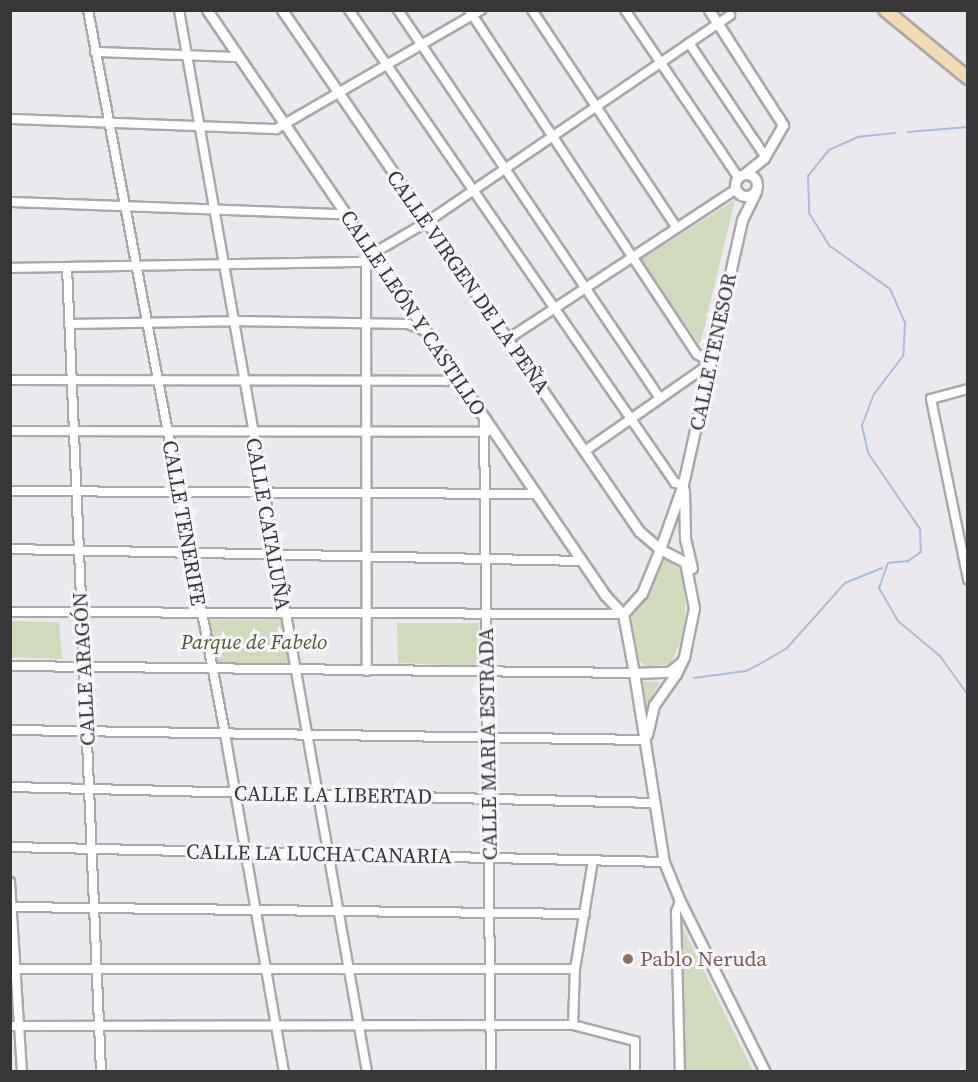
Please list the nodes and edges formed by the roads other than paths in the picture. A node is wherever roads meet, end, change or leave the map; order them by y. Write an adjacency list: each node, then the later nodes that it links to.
1 (88, 10): 17 (street, CALLE TENERIFE)
2 (179, 10): 18 (street, CALLE CATALUÑA)
3 (207, 10): 19 (street, CALLE LEÓN Y CASTILLO)
4 (282, 10): 23 (street, CALLE VIRGEN DE LA PEÑA)
5 (349, 10): 21 (street)
6 (398, 10): 16 (street)
7 (481, 10): 12 (street)
8 (532, 10): 24 (street)
9 (625, 10): 20 (street)
10 (709, 10): 14 (street)
11 (885, 10): 22 (main road)
12 (470, 13): 16 (street); 29 (street)
13 (730, 15): 14 (street)
14 (717, 23): 15 (street); 30 (street)
15 (688, 43): 20 (street); 30 (street)
16 (422, 45): 21 (street); 31 (street)
17 (95, 52): 18 (street); 26 (street, CALLE TENERIFE)
18 (185, 55): 19 (street); 27 (street, CALLE CATALUÑA)
19 (238, 57): 28 (street, CALLE LEÓN Y CASTILLO)
20 (660, 62): 24 (street); 32 (street)
21 (387, 66): 23 (street); 34 (street)
22 (968, 78)
23 (339, 94): 28 (street); 41 (street, CALLE VIRGEN DE LA PEÑA)
24 (596, 106): 29 (street); 42 (street)
25 (10, 119): 26 (street)
26 (108, 123): 27 (street); 37 (street, CALLE TENERIFE)
27 (198, 126): 28 (street); 38 (street, CALLE CATALUÑA)
28 (285, 126): 39 (street, CALLE LEÓN Y CASTILLO)
29 (552, 136): 31 (street); 44 (street)
30 (765, 157): 32 (street); 33 (street, CALLE TENESOR)
31 (505, 169): 34 (street); 50 (street)
32 (741, 176): 33 (street); 35 (street, CALLE TENESOR)
33 (757, 188): 35 (street); 40 (street, CALLE TENESOR)
34 (473, 190): 41 (street); 51 (street)
35 (737, 191): 40 (street, CALLE TENESOR); 42 (street)
36 (10, 201): 37 (street)
37 (125, 205): 38 (street); 47 (street, CALLE TENERIFE)
38 (213, 208): 39 (street); 46 (street, CALLE CATALUÑA)
39 (345, 214): 43 (street, CALLE LEÓN Y CASTILLO)
40 (742, 220): 58 (street, CALLE TENESOR)
41 (427, 222): 43 (street); 57 (street, CALLE VIRGEN DE LA PEÑA)
42 (676, 227): 44 (street)
43 (372, 254): 45 (street); 56 (street, CALLE LEÓN Y CASTILLO)
44 (633, 257): 50 (street); 58 (street)
45 (366, 262): 46 (street); 55 (street)
46 (222, 264): 47 (street); 52 (street, CALLE CATALUÑA)
47 (135, 266): 48 (street); 54 (street, CALLE TENERIFE)
48 (67, 267): 49 (street); 53 (street, CALLE ARAGÓN)
49 (10, 268)
50 (585, 288): 51 (street); 66 (street)
51 (555, 308): 57 (street); 68 (street)
52 (233, 321): 54 (street); 55 (street); 63 (street, CALLE CATALUÑA)
53 (69, 324): 54 (street); 61 (street, CALLE ARAGÓN)
54 (147, 324): 62 (street, CALLE TENERIFE)
55 (366, 324): 56 (street); 64 (street)
56 (425, 331): 59 (street, CALLE LEÓN Y CASTILLO)
57 (508, 339): 75 (street, CALLE VIRGEN DE LA PEÑA)
58 (711, 363): 66 (street); 76 (street, CALLE TENESOR)
59 (454, 374): 64 (street); 67 (street, CALLE LEÓN Y CASTILLO)
60 (10, 380): 61 (street)
61 (71, 381): 62 (street); 71 (street, CALLE ARAGÓN)
62 (158, 381): 63 (street); 70 (street, CALLE TENERIFE)
63 (243, 381): 64 (street); 72 (street, CALLE CATALUÑA)
64 (366, 381): 73 (street)
65 (968, 389): 94 (street)
66 (660, 398): 68 (street)
67 (484, 417): 74 (street, CALLE MARIA ESTRADA); 83 (street, CALLE LEÓN Y CASTILLO)
68 (631, 418): 75 (street); 76 (street)
69 (10, 431): 71 (street)
70 (168, 431): 71 (street); 72 (street); 79 (street, CALLE TENERIFE)
71 (74, 432): 78 (street, CALLE ARAGÓN)
72 (252, 432): 73 (street); 80 (street, CALLE CATALUÑA)
73 (366, 432): 74 (street); 81 (street)
74 (487, 432): 82 (street, CALLE MARIA ESTRADA)
75 (585, 451): 85 (street, CALLE VIRGEN DE LA PEÑA)
76 (683, 484): 84 (street, CALLE TENESOR); 96 (street, CALLE TENESOR)
77 (10, 490): 78 (street)
78 (76, 491): 79 (street); 88 (street, CALLE ARAGÓN)
79 (178, 491): 80 (street); 89 (street, CALLE TENERIFE)
80 (263, 491): 81 (street); 90 (street, CALLE CATALUÑA)
81 (366, 491): 82 (street); 91 (street)
82 (488, 492): 83 (street); 92 (street, CALLE MARIA ESTRADA)
83 (537, 494): 93 (street, CALLE LEÓN Y CASTILLO)
84 (674, 508): 85 (street); 87 (street, CALLE TENESOR)
85 (644, 536): 87 (street, CALLE VIRGEN DE LA PEÑA)
86 (10, 549): 88 (street)
87 (660, 549): 96 (street, CALLE VIRGEN DE LA PEÑA); 103 (street, CALLE TENESOR)
88 (79, 550): 89 (street); 98 (street, CALLE ARAGÓN)
89 (189, 552): 90 (street); 99 (street, CALLE TENERIFE)
90 (274, 553): 91 (street); 100 (street, CALLE CATALUÑA)
91 (366, 555): 92 (street); 101 (street)
92 (487, 557): 93 (street); 102 (street, CALLE MARIA ESTRADA)
93 (582, 561): 95 (street, CALLE LEÓN Y CASTILLO)
94 (968, 579)
95 (605, 595): 103 (street, CALLE LEÓN Y CASTILLO); 104 (street)
96 (694, 601): 105 (street)
97 (10, 612): 98 (street)
98 (82, 613): 99 (street); 107 (street, CALLE ARAGÓN)
99 (201, 614): 100 (street); 108 (street, CALLE TENERIFE)
100 (284, 614): 101 (street); 109 (street, CALLE CATALUÑA)
101 (366, 614): 102 (street); 110 (street)
102 (487, 614): 104 (street); 111 (street, CALLE MARIA ESTRADA)
103 (623, 614): 104 (street); 112 (street)
104 (603, 615)
105 (682, 662): 112 (street); 118 (street)
106 (10, 666): 107 (street)
107 (84, 667): 108 (street); 114 (street, CALLE ARAGÓN)
108 (212, 669): 109 (street); 115 (street, CALLE TENERIFE)
109 (297, 671): 110 (street); 116 (street, CALLE CATALUÑA)
110 (367, 671): 111 (street)
111 (489, 673): 112 (street); 117 (street, CALLE MARIA ESTRADA)
112 (634, 673): 118 (street)
113 (10, 730): 114 (street)
114 (87, 732): 115 (street); 120 (street, CALLE ARAGÓN)
115 (225, 734): 116 (street); 121 (street, CALLE TENERIFE)
116 (309, 734): 117 (street); 122 (street, CALLE CATALUÑA)
117 (488, 738): 118 (street); 123 (street, CALLE MARIA ESTRADA)
118 (646, 740): 124 (street)
119 (10, 787): 120 (street, CALLE LA LIBERTAD)
120 (89, 789): 121 (street, CALLE LA LIBERTAD); 126 (street, CALLE ARAGÓN)
121 (235, 792): 122 (street, CALLE LA LIBERTAD); 127 (street, CALLE TENERIFE)
122 (319, 795): 123 (street, CALLE LA LIBERTAD); 128 (street, CALLE CATALUÑA)
123 (489, 799): 124 (street, CALLE LA LIBERTAD); 129 (street, CALLE MARIA ESTRADA)
124 (655, 803): 131 (street)
125 (10, 847): 126 (street, CALLE LA LUCHA CANARIA)
126 (92, 849): 127 (street, CALLE LA LUCHA CANARIA); 135 (street, CALLE ARAGÓN)
127 (246, 853): 128 (street, CALLE LA LUCHA CANARIA); 136 (street, CALLE TENERIFE)
128 (330, 853): 129 (street, CALLE LA LUCHA CANARIA); 137 (street, CALLE CATALUÑA)
129 (489, 858): 130 (street, CALLE LA LUCHA CANARIA); 138 (street, CALLE MARIA ESTRADA)
130 (593, 860): 131 (street, CALLE LA LUCHA CANARIA); 139 (street)
131 (664, 862): 133 (street)
132 (10, 882): 134 (street)
133 (680, 902): 159 (street); 160 (street)
134 (11, 908): 135 (street); 143 (street)
135 (94, 909): 136 (street); 141 (street, CALLE ARAGÓN)
136 (257, 910): 137 (street); 140 (street, CALLE TENERIFE)
137 (339, 911): 138 (street); 142 (street, CALLE CATALUÑA)
138 (491, 913): 139 (street); 144 (street, CALLE MARIA ESTRADA)
139 (585, 914): 145 (street)
140 (266, 967): 141 (street); 142 (street); 150 (street, CALLE TENERIFE)
141 (97, 968): 143 (street); 149 (street, CALLE ARAGÓN)
142 (349, 968): 144 (street); 151 (street, CALLE CATALUÑA)
143 (13, 969): 148 (street)
144 (492, 969): 145 (street); 152 (street, CALLE MARIA ESTRADA)
145 (575, 969): 146 (street)
146 (573, 1025): 152 (street); 158 (street)
147 (10, 1026): 148 (street)
148 (20, 1026): 149 (street); 153 (street)
149 (99, 1026): 150 (street); 154 (street, CALLE ARAGÓN)
150 (276, 1026): 151 (street); 155 (street, CALLE TENERIFE)
151 (359, 1026): 152 (street); 156 (street, CALLE CATALUÑA)
152 (491, 1026): 157 (street, CALLE MARIA ESTRADA)
153 (22, 1071)
154 (101, 1071)
155 (284, 1071)
156 (367, 1071)
157 (491, 1071)
158 (635, 1071)
159 (680, 1071)
160 (765, 1071)

